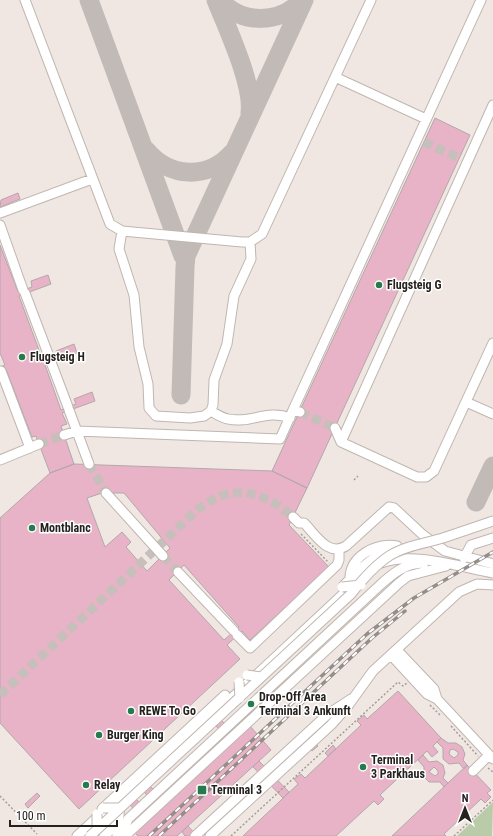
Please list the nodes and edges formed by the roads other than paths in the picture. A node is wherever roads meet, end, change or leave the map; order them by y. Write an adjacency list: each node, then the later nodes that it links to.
1 (25, 0): 9 (lane)
2 (370, 0): 4 (lane)
3 (480, 0): 6 (lane)
4 (335, 77): 6 (lane); 13 (lane)
5 (492, 112): 8 (lane)
6 (426, 119): 18 (lane)
7 (459, 158): 8 (lane)
8 (467, 162): 23 (lane)
9 (92, 179): 10 (lane); 12 (lane)
10 (0, 213)
11 (0, 225): 21 (lane)
12 (122, 231): 13 (lane); 17 (lane)
13 (250, 242): 17 (lane)
14 (493, 343): 16 (lane)
15 (1, 371): 25 (lane)
16 (466, 402): 19 (lane); 23 (lane)
17 (211, 411): 18 (lane)
18 (294, 413): 21 (lane)
19 (493, 414)
20 (334, 428): 23 (lane)
21 (77, 431): 22 (lane); 27 (lane)
22 (64, 435)
23 (341, 442)
24 (40, 444): 25 (lane)
25 (30, 448): 26 (lane)
26 (0, 460)
27 (89, 464)
28 (106, 493): 34 (lane)
29 (293, 517): 32 (lane)
30 (493, 521): 33 (lane, bridge)
31 (493, 538): 35 (lane)
32 (339, 550): 35 (lane); 38 (lane)
33 (391, 550): 39 (lane, bridge); 39 (lane, bridge); 39 (lane)
34 (163, 556)
35 (464, 558): 37 (lane)
36 (452, 565): 37 (lane); 43 (lane); 44 (lane); 52 (lane)
37 (492, 570)
38 (178, 572)
39 (350, 584): 42 (lane); 45 (lane, bridge)
40 (493, 585): 41 (lane)
41 (394, 652): 49 (lane); 50 (lane)
42 (247, 675): 45 (lane, bridge); 46 (lane, bridge)
43 (282, 675): 44 (lane); 47 (lane); 62 (lane)
44 (298, 676): 47 (lane)
45 (261, 677): 48 (lane, bridge)
46 (239, 682): 48 (lane, bridge); 54 (lane)
47 (281, 691): 62 (lane)
48 (240, 698): 53 (lane, bridge)
49 (353, 699): 63 (lane); 64 (lane)
50 (488, 759): 51 (lane)
51 (473, 771)
52 (123, 799): 55 (lane); 58 (lane)
53 (120, 808): 54 (lane, bridge); 56 (lane, bridge)
54 (100, 811): 56 (lane, bridge); 57 (lane)
55 (118, 819): 60 (lane); 61 (lane)
56 (97, 829): 59 (lane, bridge)
57 (73, 836)
58 (77, 836)
59 (90, 836)
60 (104, 836)
61 (117, 836)
62 (125, 836)
63 (195, 836)
64 (210, 836)

